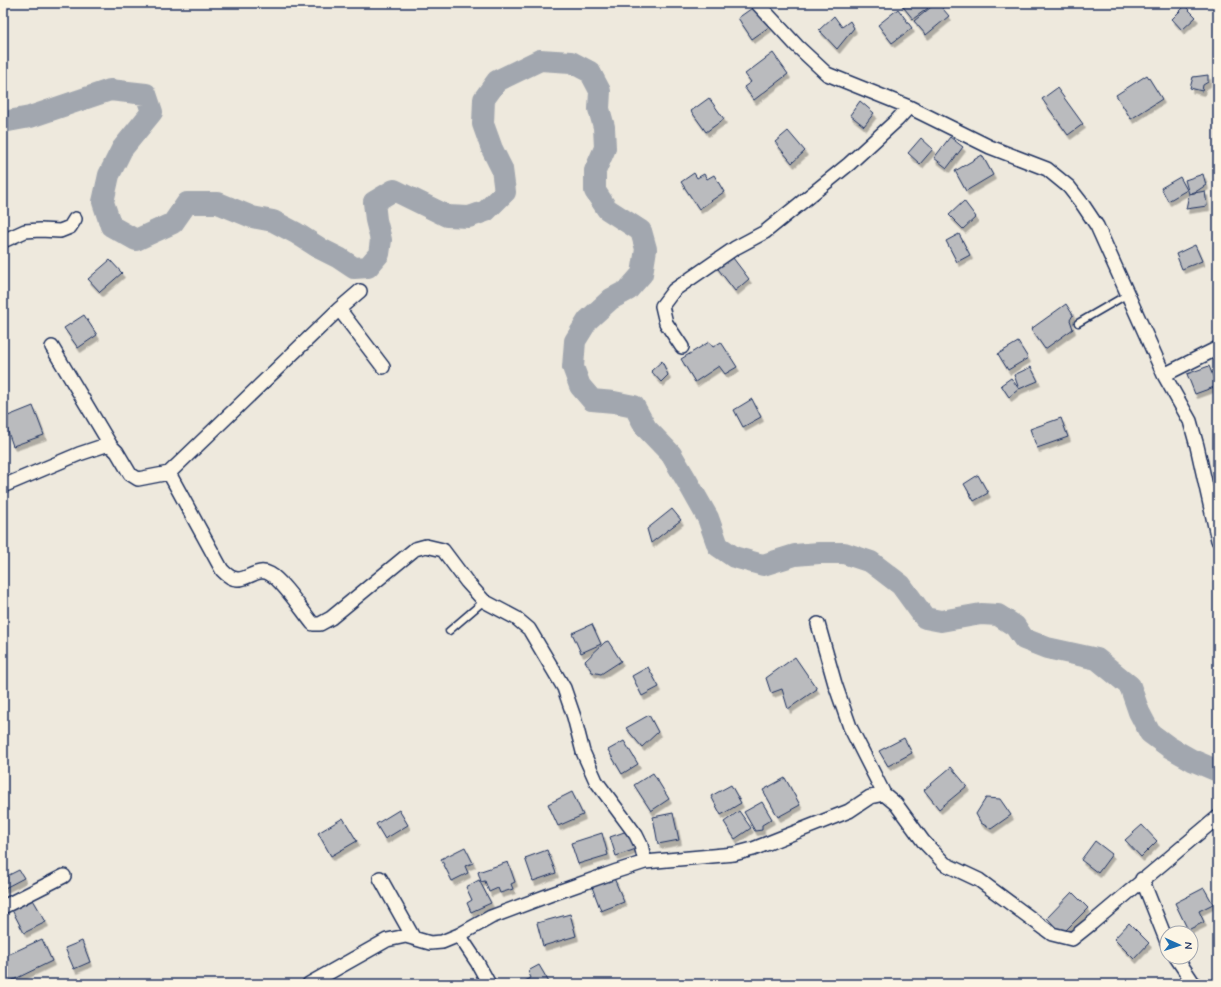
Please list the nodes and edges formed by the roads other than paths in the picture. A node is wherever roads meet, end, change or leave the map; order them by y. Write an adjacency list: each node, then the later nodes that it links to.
1 (757, 3): 2 (street)
2 (908, 107): 6 (street); 10 (street)
3 (75, 219): 4 (street)
4 (3, 241)
5 (360, 291): 7 (street)
6 (1128, 294): 8 (lane); 13 (street)
7 (339, 308): 12 (street); 15 (street)
8 (1078, 323)
9 (52, 347): 14 (street)
10 (682, 347)
11 (1218, 348): 13 (street)
12 (383, 366)
13 (1164, 375): 17 (street)
14 (111, 446): 15 (street); 16 (street)
15 (169, 474): 18 (street)
16 (3, 486)
17 (1218, 540)
18 (484, 601): 20 (lane); 23 (street)
19 (818, 624): 21 (street)
20 (448, 631)
21 (884, 794): 23 (street); 26 (street)
22 (1218, 817): 26 (street)
23 (645, 862): 29 (street)
24 (64, 876): 27 (street)
25 (380, 878): 30 (street)
26 (1142, 879): 28 (street)
27 (3, 907)
28 (1160, 925)
29 (459, 935): 30 (street); 33 (street)
30 (413, 937): 32 (street)
31 (1181, 965): 34 (street)
32 (309, 984)
33 (489, 984)
34 (1194, 984)

